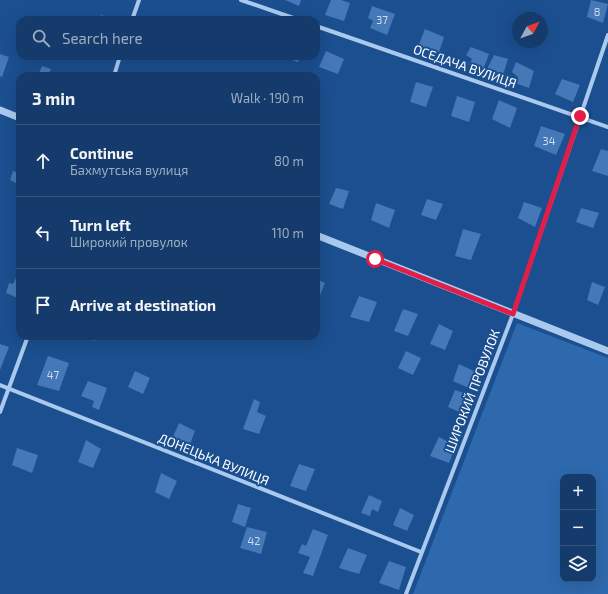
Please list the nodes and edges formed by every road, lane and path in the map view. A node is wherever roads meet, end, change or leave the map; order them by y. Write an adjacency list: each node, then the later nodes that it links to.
1 (139, 0): 3 (street)
2 (241, 0): 4 (street)
3 (133, 16)
4 (287, 16)
5 (320, 27): 11 (street, ОСЕДАЧА ВУЛИЦЯ)
6 (608, 35): 11 (street, ШИРОКИЙ ПРОВУЛОК)
7 (119, 60): 8 (street)
8 (115, 72)
9 (0, 110): 10 (street)
10 (16, 116)
11 (580, 116): 12 (street, ОСЕДАЧА ВУЛИЦЯ); 14 (street, ШИРОКИЙ ПРОВУЛОК)
12 (608, 126)
13 (320, 237): 14 (street)
14 (513, 314): 16 (street); 20 (street, ШИРОКИЙ ПРОВУЛОК)
15 (27, 340): 18 (street)
16 (608, 351)
17 (0, 385): 18 (street, ДОНЕЦЬКА ВУЛИЦЯ)
18 (9, 388): 19 (street); 20 (street, ДОНЕЦЬКА ВУЛИЦЯ)
19 (0, 412)
20 (421, 552): 21 (street, ШИРОКИЙ ПРОВУЛОК)
21 (406, 594)

